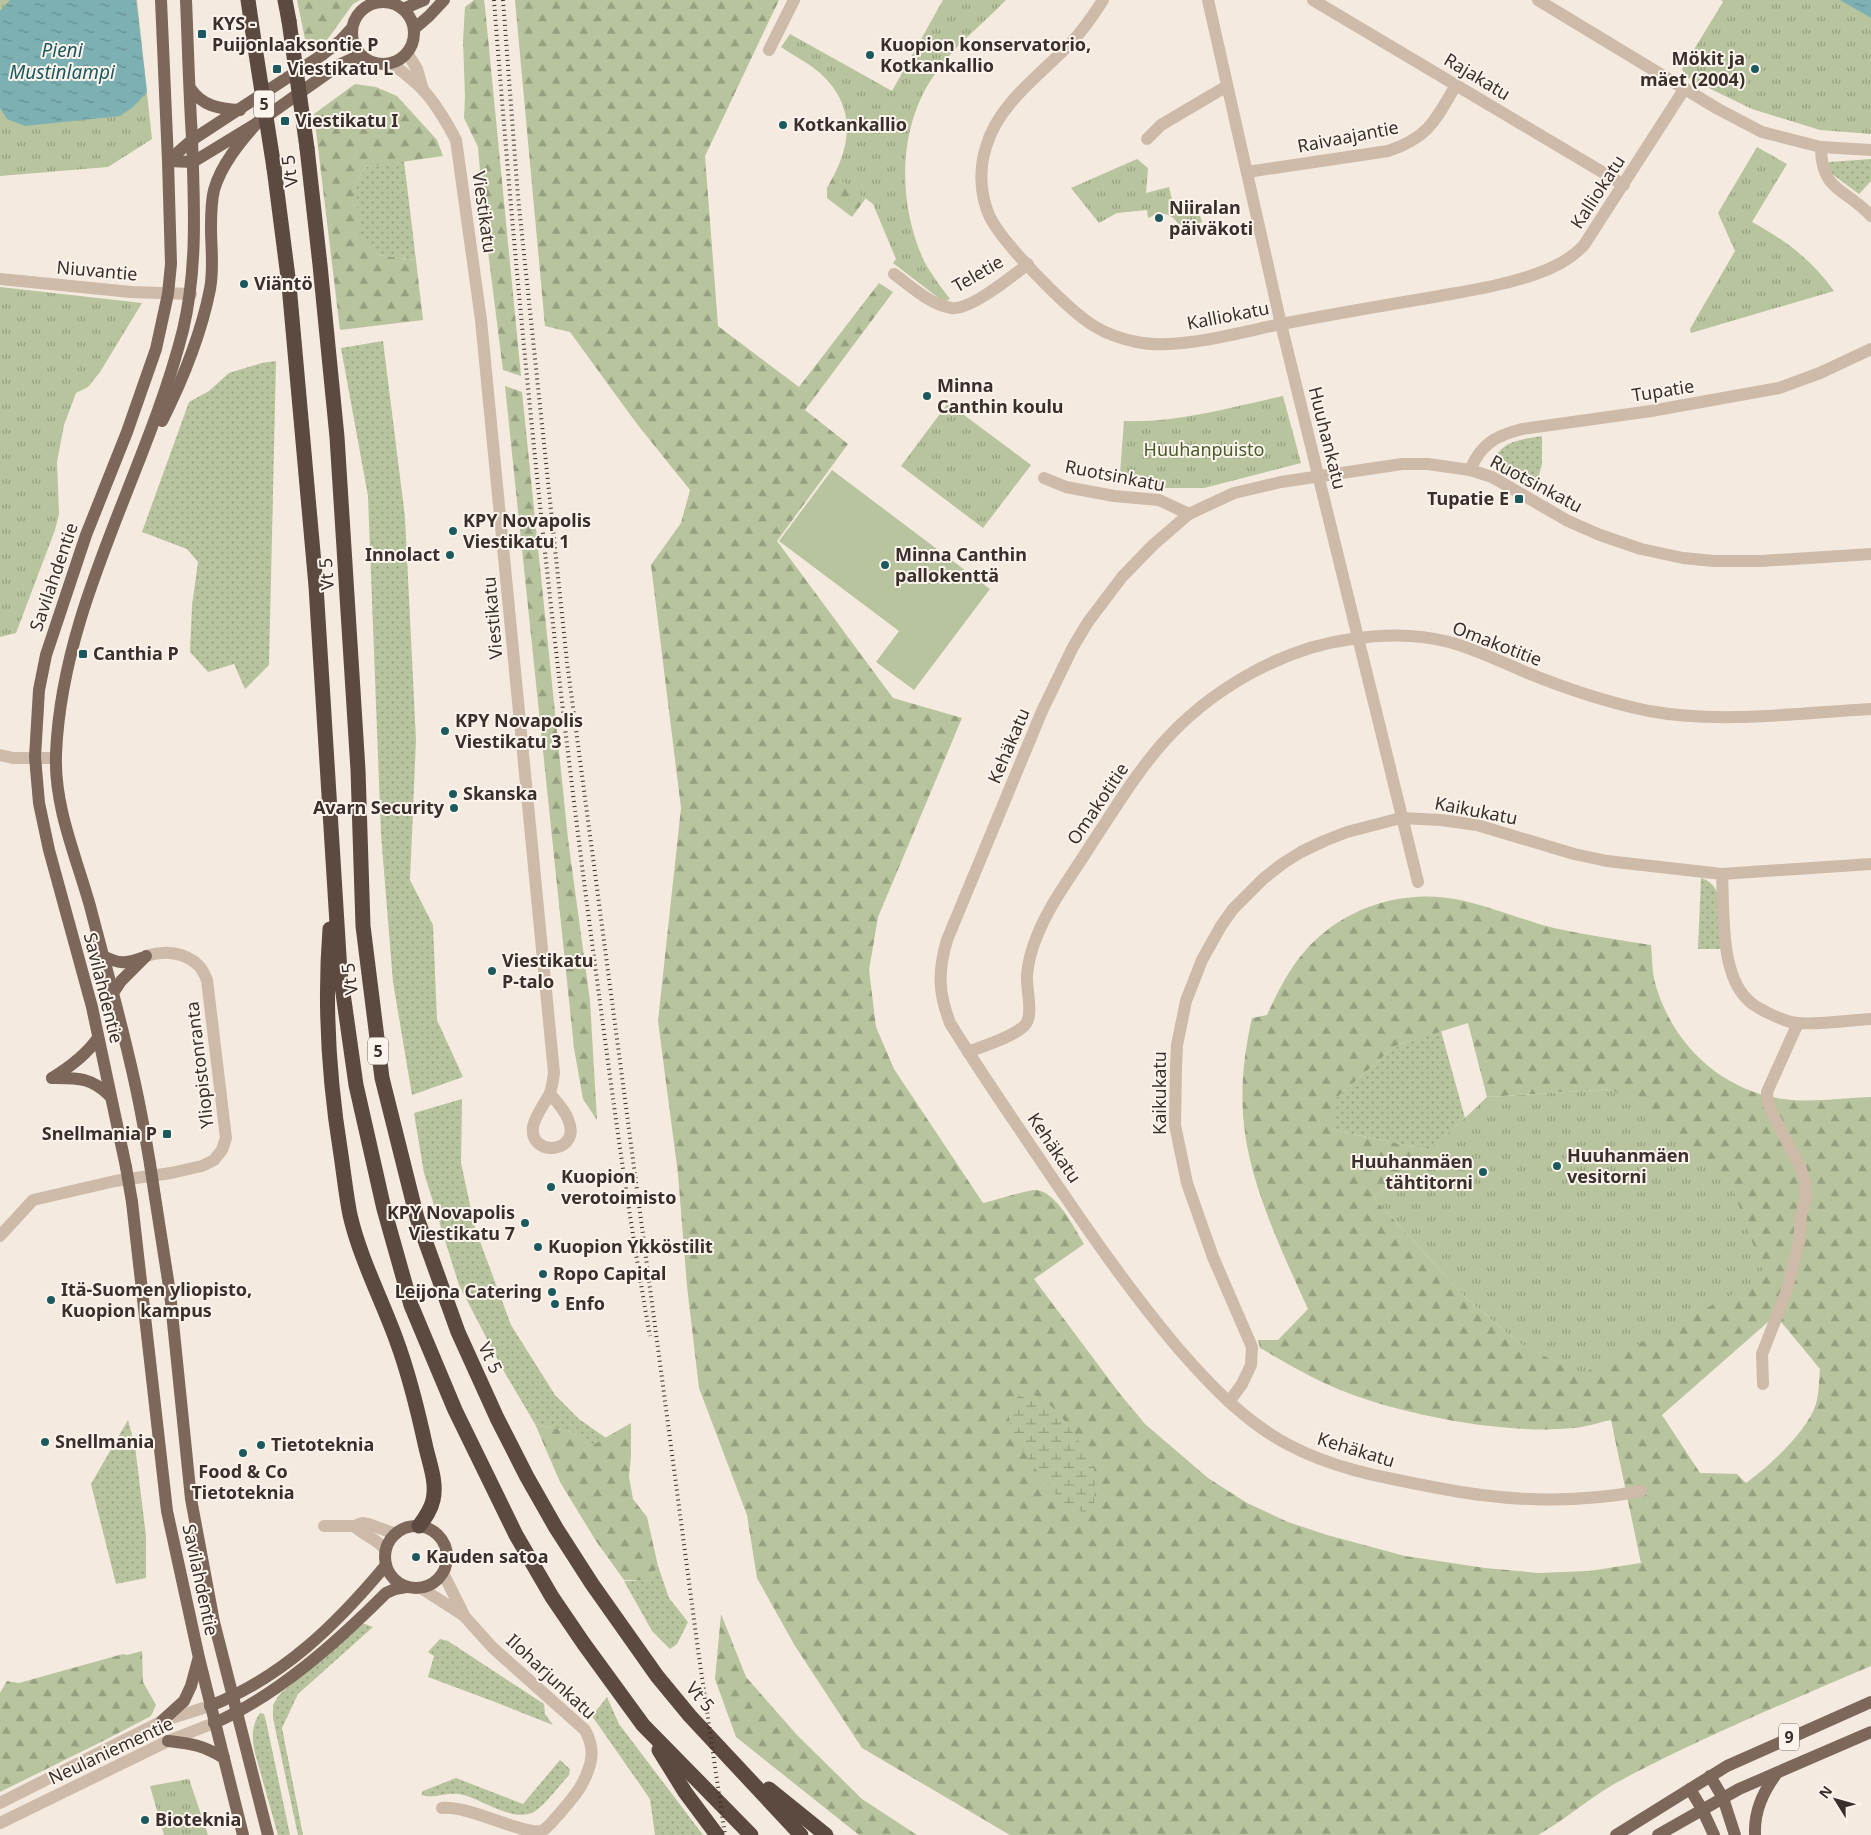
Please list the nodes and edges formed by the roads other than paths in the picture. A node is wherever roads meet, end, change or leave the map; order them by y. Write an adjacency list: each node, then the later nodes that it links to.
1 (161, 0): 30 (main road, Savilahdentie)
2 (186, 0): 21 (main road, Savilahdentie)
3 (248, 0): 56 (highway, Vt 5 / 5, bridge)
4 (285, 0): 86 (highway, Vt 5 / 5, bridge)
5 (424, 0): 12 (main road)
6 (444, 0): 14 (main road)
7 (794, 0): 15 (street)
8 (1103, 0): 35 (street, Kalliokatu)
9 (1208, 0): 20 (street, Huuhankatu)
10 (1313, 0): 19 (street, Rajakatu)
11 (1538, 0): 22 (street)
12 (403, 9): 13 (main road); 14 (main road)
13 (352, 28): 17 (main road); 24 (main road)
14 (414, 29): 16 (main road)
15 (769, 50)
16 (407, 53): 18 (main road); 23 (street, Viestikatu)
17 (364, 58): 18 (main road); 25 (main road)
18 (392, 62): 23 (street, Viestikatu)
19 (1456, 85): 32 (street, Raivaajantie); 33 (street, Rajakatu)
20 (1227, 86): 26 (street); 32 (street, Huuhankatu)
21 (190, 88): 24 (main road); 27 (main road, Savilahdentie)
22 (1685, 88): 28 (street); 33 (street, Kalliokatu)
23 (423, 90): 65 (street, Viestikatu)
24 (240, 110): 27 (main road)
25 (257, 123): 31 (main road); 45 (main road)
26 (1147, 139)
27 (192, 140): 30 (main road); 31 (main road, Savilahdentie)
28 (1821, 147): 29 (street); 34 (street)
29 (1871, 150)
30 (168, 161): 31 (main road); 38 (main road, Savilahdentie)
31 (193, 162): 39 (main road, Savilahdentie)
32 (1247, 172): 40 (street, Huuhankatu)
33 (1624, 185): 40 (street, Kalliokatu)
34 (1871, 216)
35 (1028, 264): 36 (street, Teletie); 40 (street, Kalliokatu)
36 (894, 274)
37 (0, 279): 38 (street, Niuvantie)
38 (168, 294): 39 (street, Niuvantie); 51 (main road, Savilahdentie)
39 (191, 294): 45 (main road, Savilahdentie)
40 (1281, 324): 43 (street, Huuhankatu)
41 (1871, 349): 42 (street, Tupatie)
42 (1470, 470): 43 (street, Ruotsinkatu); 47 (street, Ruotsinkatu)
43 (1319, 476): 46 (street, Ruotsinkatu); 48 (street, Huuhankatu)
44 (1044, 478): 46 (street, Ruotsinkatu)
45 (129, 486): 52 (main road, Savilahdentie)
46 (1189, 514): 64 (street, Kehäkatu)
47 (1871, 554)
48 (1357, 638): 49 (street, Omakotitie); 53 (street, Huuhankatu); 64 (street, Omakotitie)
49 (1871, 709)
50 (0, 755): 51 (street)
51 (34, 757): 52 (street); 63 (main road, Savilahdentie)
52 (56, 758): 58 (main road, Savilahdentie)
53 (1401, 818): 55 (street, Kaikukatu); 57 (street, Huuhankatu); 69 (street, Kaikukatu)
54 (1871, 864): 55 (street, Kaikukatu)
55 (1722, 874): 62 (street)
56 (334, 878): 73 (highway); 89 (highway, Vt 5 / 5)
57 (1418, 882)
58 (103, 956): 59 (main road); 60 (main road, Savilahdentie)
59 (146, 956): 60 (main road); 67 (street, Yliopistonranta)
60 (113, 993): 82 (main road, Savilahdentie, bridge)
61 (1871, 1019): 62 (street)
62 (1798, 1023): 68 (street)
63 (98, 1038): 66 (main road, Savilahdentie); 66 (main road)
64 (968, 1052): 69 (street, Kehäkatu)
65 (550, 1094)
66 (110, 1096): 81 (main road, Savilahdentie, bridge)
67 (0, 1236)
68 (1763, 1384)
69 (1229, 1402): 70 (street, Kehäkatu)
70 (1641, 1491)
71 (324, 1526): 72 (street)
72 (354, 1526): 74 (street); 75 (street)
73 (418, 1526): 74 (main road); 77 (main road)
74 (396, 1534): 75 (main road)
75 (386, 1550): 76 (main road)
76 (386, 1565): 78 (main road); 82 (main road)
77 (443, 1573): 79 (main road); 80 (street, Iloharjunkatu)
78 (406, 1587): 79 (main road); 85 (main road)
79 (421, 1588): 80 (street, Iloharjunkatu)
80 (465, 1616): 98 (street, Iloharjunkatu)
81 (199, 1658): 84 (main road, Savilahdentie); 87 (main road)
82 (232, 1698): 84 (main road, Neulaniementie); 85 (main road, Savilahdentie)
83 (1871, 1702): 94 (main road, 9)
84 (210, 1706): 87 (street, Neulaniementie); 88 (main road, Savilahdentie)
85 (238, 1713): 88 (main road, Neulaniementie); 102 (main road, Savilahdentie)
86 (690, 1716): 105 (highway, Vt 5 / 5); 106 (highway)
87 (162, 1721): 97 (street, Neulaniementie)
88 (214, 1723): 91 (street, Neulaniementie); 92 (main road, Savilahdentie)
89 (643, 1725): 103 (highway); 104 (highway, Vt 5 / 5)
90 (1871, 1732): 93 (main road, 9)
91 (168, 1741): 92 (main road); 100 (street, Neulaniementie)
92 (224, 1758): 101 (main road, Savilahdentie)
93 (1778, 1771): 96 (main road, 9); 111 (main road)
94 (1710, 1776): 95 (main road, 9); 96 (main road)
95 (1690, 1788): 99 (main road); 107 (main road, 9)
96 (1722, 1798): 99 (main road, 9); 110 (main road)
97 (0, 1803)
98 (442, 1808)
99 (1702, 1809): 108 (main road, 9); 109 (main road)
100 (0, 1823)
101 (243, 1835)
102 (268, 1835)
103 (717, 1835)
104 (751, 1835)
105 (801, 1835)
106 (826, 1835)
107 (1616, 1835)
108 (1658, 1835)
109 (1714, 1835)
110 (1735, 1835)
111 (1755, 1835)

